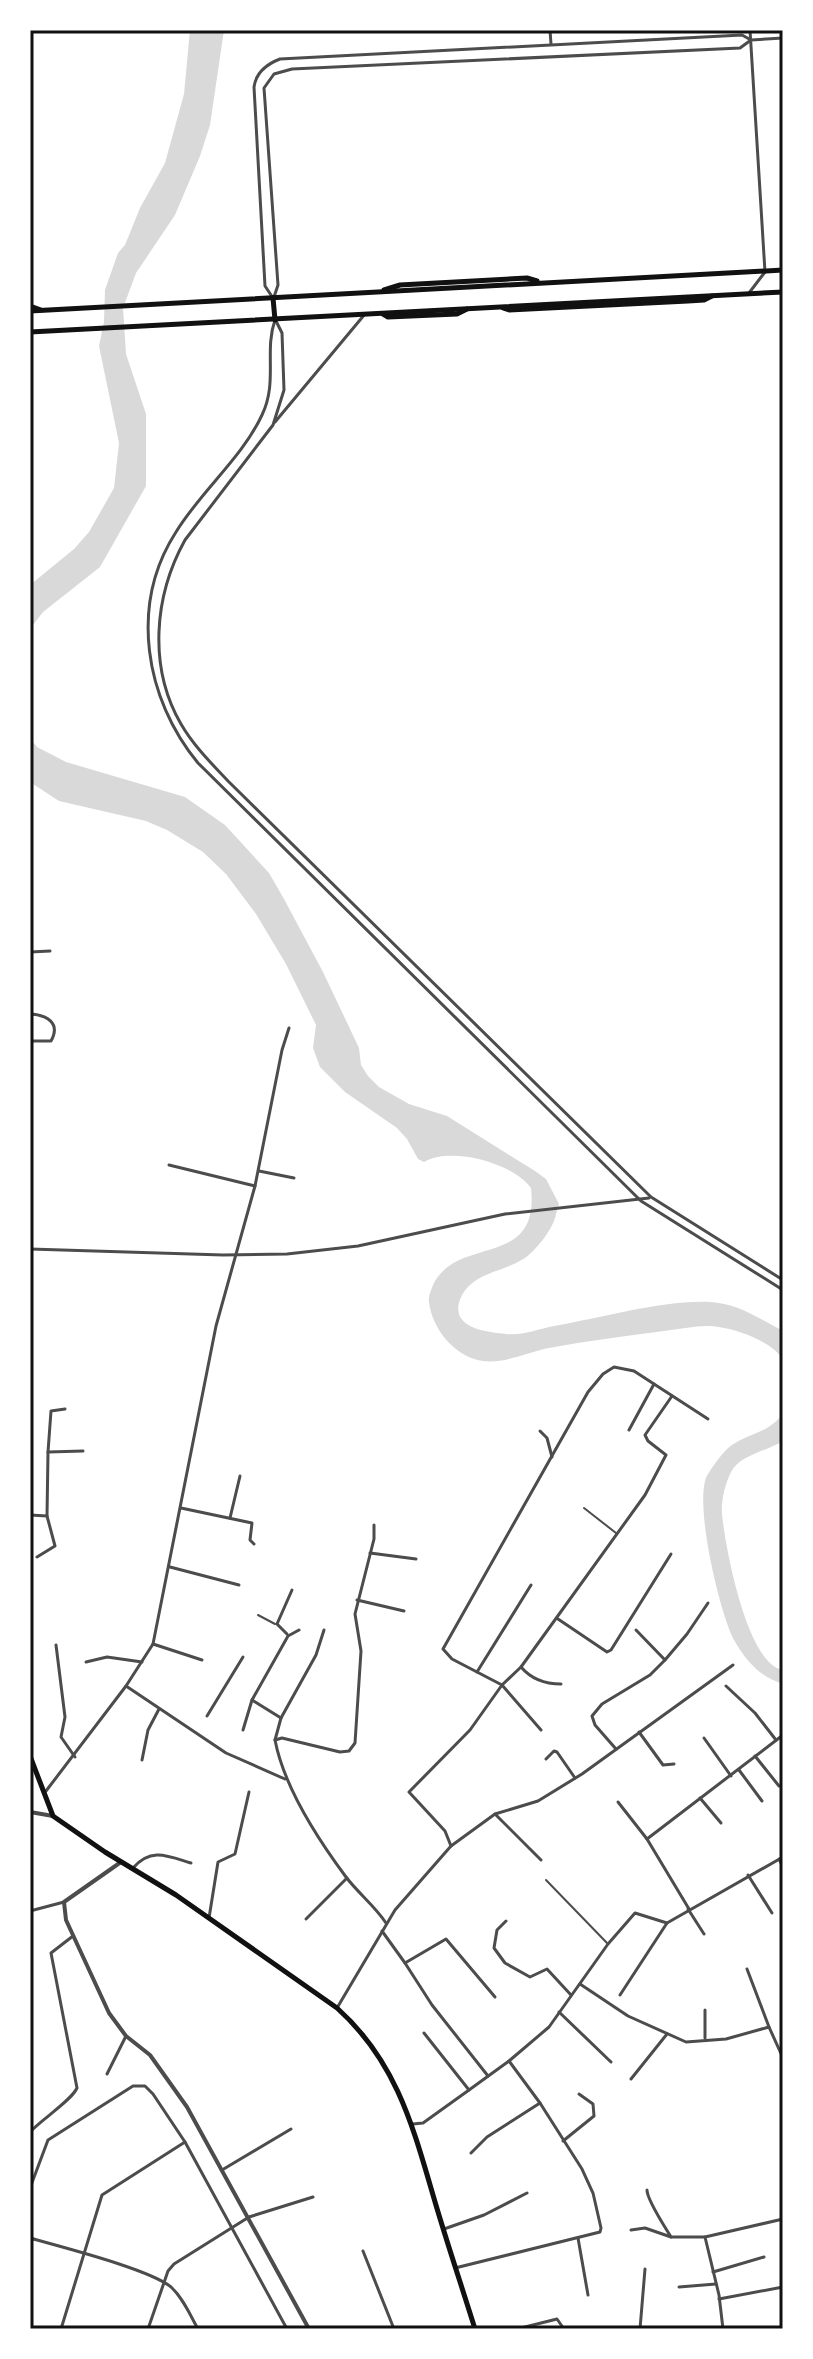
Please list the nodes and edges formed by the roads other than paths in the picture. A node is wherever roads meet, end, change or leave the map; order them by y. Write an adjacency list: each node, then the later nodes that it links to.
1 (550, 30): 5 (street)
2 (750, 30): 4 (street)
3 (783, 38): 4 (street)
4 (751, 40): 5 (street); 7 (street); 10 (street)
5 (551, 44): 10 (street)
6 (783, 270): 7 (main road)
7 (765, 272): 9 (street); 10 (main road)
8 (783, 292): 9 (main road)
9 (748, 294): 12 (main road)
10 (273, 298): 11 (main road); 13 (main road)
11 (30, 309)
12 (365, 314): 13 (main road); 15 (street)
13 (275, 320): 14 (main road); 15 (street); 16 (street)
14 (32, 332)
15 (273, 425): 17 (street)
16 (247, 441): 17 (street); 18 (street)
17 (257, 448): 19 (street)
18 (177, 530): 19 (street); 23 (street)
19 (187, 537): 22 (street)
20 (50, 951): 21 (street)
21 (30, 952)
22 (407, 957): 23 (street); 31 (street)
23 (401, 964): 32 (street)
24 (30, 1014): 26 (street)
25 (289, 1028): 28 (street)
26 (30, 1041)
27 (169, 1165): 30 (street)
28 (258, 1170): 29 (street); 30 (street)
29 (294, 1178)
30 (255, 1186): 46 (street)
31 (651, 1197): 32 (street); 34 (street)
32 (641, 1201): 33 (street); 35 (street)
33 (30, 1249)
34 (783, 1280)
35 (783, 1290)
36 (654, 1384): 37 (street); 40 (street); 44 (street)
37 (672, 1396): 39 (street); 52 (street)
38 (65, 1409): 43 (street)
39 (708, 1419)
40 (629, 1430)
41 (540, 1431): 44 (street)
42 (83, 1451): 43 (street)
43 (48, 1452): 49 (street)
44 (552, 1457): 81 (street)
45 (240, 1476): 50 (street)
46 (181, 1508): 50 (street); 58 (street)
47 (584, 1508): 52 (lane)
48 (30, 1515): 49 (street)
49 (47, 1516): 56 (street)
50 (230, 1518): 53 (street)
51 (374, 1525): 54 (street)
52 (617, 1533): 66 (street)
53 (254, 1544)
54 (370, 1553): 57 (street); 62 (street)
55 (671, 1554): 66 (street)
56 (37, 1557)
57 (416, 1559)
58 (170, 1567): 59 (street); 72 (street)
59 (239, 1585)
60 (531, 1585): 81 (street)
61 (292, 1590): 67 (street)
62 (357, 1600): 64 (street); 95 (street)
63 (708, 1603): 76 (street)
64 (404, 1611)
65 (258, 1615): 67 (lane)
66 (558, 1618): 80 (street)
67 (277, 1624): 71 (street)
68 (299, 1630): 71 (street)
69 (324, 1630): 89 (street)
70 (636, 1630): 76 (street)
71 (288, 1636): 86 (street)
72 (153, 1644): 75 (street); 78 (street)
73 (56, 1645): 100 (street)
74 (243, 1657): 88 (street)
75 (202, 1660)
76 (665, 1660): 97 (street)
77 (86, 1662): 78 (street)
78 (142, 1662): 84 (street)
79 (733, 1665): 92 (street)
80 (521, 1667): 82 (street); 83 (street)
81 (477, 1672): 83 (street)
82 (561, 1684)
83 (502, 1685): 91 (street); 119 (street)
84 (126, 1686): 87 (street); 100 (street)
85 (726, 1686): 96 (street)
86 (252, 1700): 89 (street); 90 (street)
87 (159, 1709): 102 (street); 107 (street)
88 (207, 1716)
89 (281, 1718): 95 (street)
90 (243, 1730)
91 (541, 1730)
92 (639, 1732): 97 (street); 103 (street)
93 (783, 1735): 96 (street)
94 (704, 1738): 105 (street)
95 (275, 1740): 107 (street)
96 (776, 1740): 99 (street)
97 (616, 1749): 106 (street)
98 (30, 1756): 109 (main road)
99 (755, 1756): 104 (street); 108 (street)
100 (75, 1757): 109 (street)
101 (546, 1759): 106 (street)
102 (142, 1760)
103 (674, 1764)
104 (739, 1770): 105 (street); 112 (street)
105 (731, 1776): 111 (street)
106 (575, 1778): 115 (street)
107 (286, 1779): 127 (street)
108 (779, 1786)
109 (46, 1791): 116 (main road)
110 (249, 1792): 133 (street)
111 (700, 1798): 117 (street); 118 (street)
112 (762, 1801)
113 (618, 1802): 118 (street)
114 (30, 1812): 116 (street)
115 (495, 1814): 119 (street); 121 (street)
116 (53, 1816): 122 (main road)
117 (721, 1823)
118 (647, 1839): 130 (street)
119 (451, 1846): 136 (street)
120 (781, 1858): 124 (street); 126 (street)
121 (541, 1860)
122 (121, 1862): 125 (main road); 129 (street)
123 (191, 1863): 125 (street)
124 (783, 1867)
125 (133, 1868): 133 (main road)
126 (748, 1875): 130 (street); 132 (street)
127 (347, 1878): 134 (street); 136 (street)
128 (546, 1880): 141 (lane)
129 (64, 1902): 131 (street); 140 (street)
130 (689, 1909): 137 (street); 139 (street)
131 (30, 1911)
132 (772, 1913)
133 (209, 1918): 148 (main road)
134 (306, 1919)
135 (506, 1921): 145 (street)
136 (386, 1923): 138 (street)
137 (667, 1923): 141 (street); 146 (street)
138 (382, 1931): 142 (street); 148 (street)
139 (704, 1934)
140 (73, 1936): 154 (street); 167 (street)
141 (608, 1944): 144 (street)
142 (405, 1963): 147 (street); 160 (street)
143 (747, 1969): 151 (street)
144 (580, 1983): 145 (street); 153 (street)
145 (571, 1995): 150 (street)
146 (620, 1995)
147 (495, 1997)
148 (337, 2008): 165 (main road)
149 (705, 2010): 155 (street)
150 (559, 2012): 157 (street); 158 (street)
151 (769, 2027): 155 (street); 156 (street)
152 (424, 2033): 162 (street)
153 (667, 2034): 155 (street); 161 (street)
154 (126, 2036): 159 (street); 171 (street)
155 (705, 2039)
156 (783, 2058)
157 (509, 2061): 160 (street); 164 (street)
158 (611, 2062)
159 (107, 2074)
160 (488, 2076): 162 (street)
161 (631, 2079)
162 (469, 2090): 165 (street)
163 (579, 2094): 168 (street)
164 (540, 2103): 168 (street); 170 (street)
165 (413, 2124): 179 (main road)
166 (291, 2129): 171 (street)
167 (30, 2132)
168 (563, 2141): 184 (street)
169 (185, 2142): 172 (street); 178 (street); 186 (street)
170 (471, 2153)
171 (222, 2170): 176 (street)
172 (30, 2188)
173 (647, 2190): 181 (street)
174 (527, 2193): 179 (street)
175 (313, 2197): 176 (street)
176 (249, 2217): 178 (street); 201 (street)
177 (783, 2219): 182 (street)
178 (231, 2228): 191 (street); 200 (street)
179 (444, 2229): 188 (main road)
180 (631, 2230): 181 (street)
181 (671, 2237): 182 (street)
182 (705, 2237): 190 (street)
183 (30, 2238): 186 (street)
184 (578, 2238): 188 (street); 195 (street)
185 (363, 2251): 202 (street)
186 (84, 2255): 191 (street); 197 (street)
187 (764, 2257): 190 (street)
188 (455, 2268): 203 (main road)
189 (645, 2269): 206 (street)
190 (713, 2272): 192 (street)
191 (164, 2283): 198 (street); 199 (street)
192 (716, 2284): 193 (street); 196 (street)
193 (679, 2287)
194 (783, 2287): 196 (street)
195 (588, 2295)
196 (719, 2299): 207 (street)
197 (61, 2329)
198 (148, 2329)
199 (198, 2329)
200 (287, 2329)
201 (309, 2329)
202 (394, 2329)
203 (475, 2329)
204 (517, 2329): 205 (street)
205 (564, 2329)
206 (640, 2329)
207 (723, 2329)

